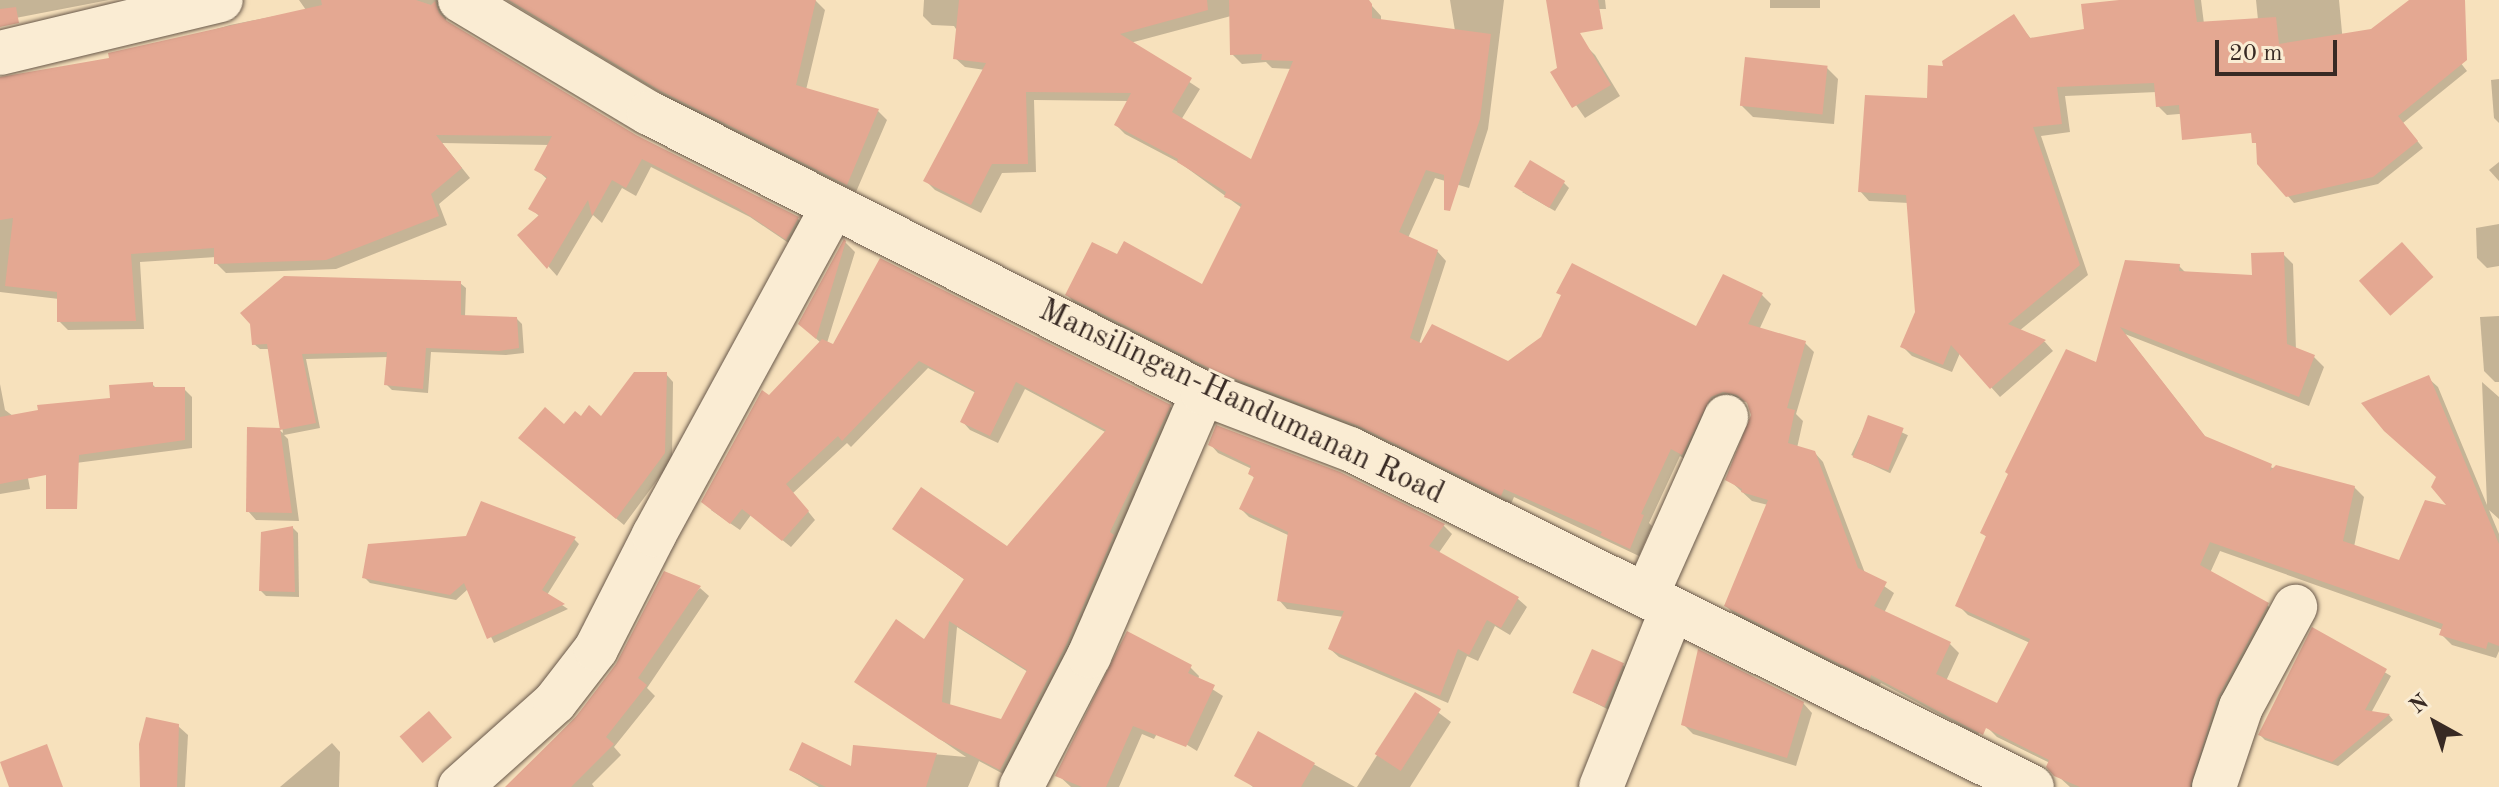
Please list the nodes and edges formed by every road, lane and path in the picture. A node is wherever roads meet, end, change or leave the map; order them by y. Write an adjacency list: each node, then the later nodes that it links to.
1 (221, 0): 3 (street)
2 (460, 0): 4 (street, Mansilingan-Handumanan Road)
3 (0, 53)
4 (833, 207): 5 (street, Mansilingan-Handumanan Road); 9 (street)
5 (1203, 393): 7 (street, Mansilingan-Handumanan Road); 10 (street)
6 (1726, 417): 7 (street)
7 (1659, 603): 11 (street); 12 (street, Mansilingan-Handumanan Road)
8 (2295, 607): 13 (street)
9 (460, 787)
10 (1021, 787)
11 (1601, 787)
12 (2032, 787)
13 (2214, 787)

